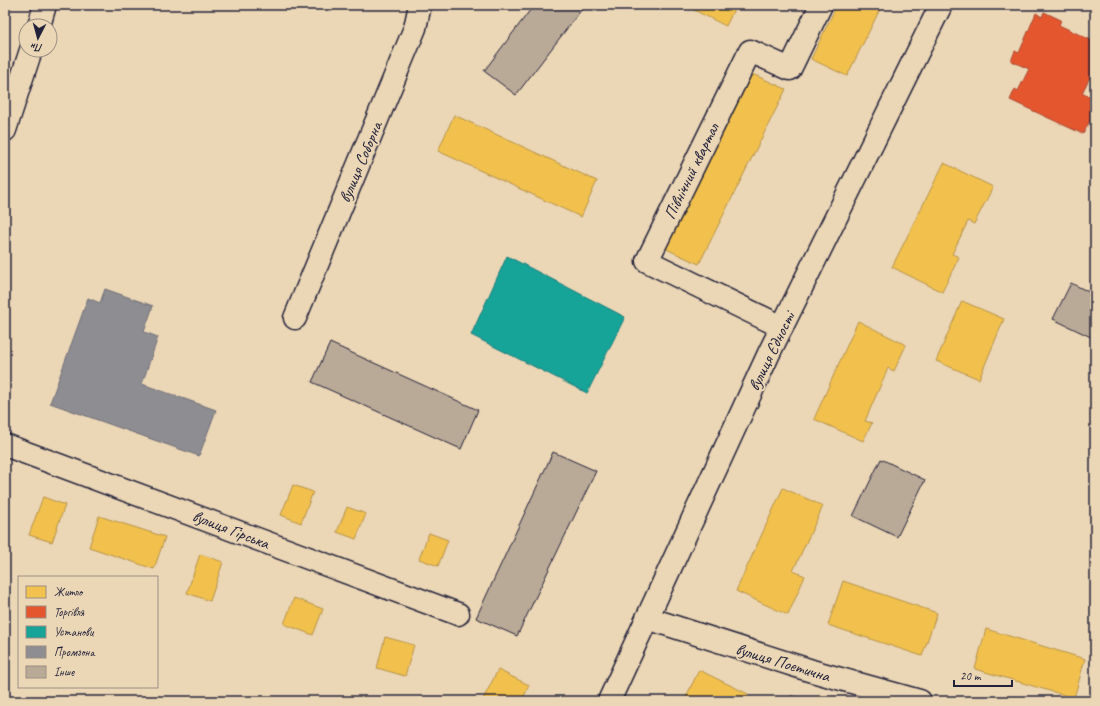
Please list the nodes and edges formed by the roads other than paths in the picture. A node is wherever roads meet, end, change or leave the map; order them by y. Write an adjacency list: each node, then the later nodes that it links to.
1 (46, 5): 5 (street)
2 (420, 5): 8 (street, вулиця Соборна)
3 (822, 5): 9 (street, Північний квартал)
4 (942, 5): 9 (street, вулиця Єдності)
5 (42, 18)
6 (28, 58): 7 (street)
7 (5, 130)
8 (295, 318)
9 (782, 327): 12 (street, вулиця Єдності)
10 (5, 445): 11 (street, вулиця Гірська)
11 (458, 614)
12 (647, 618): 13 (street, вулиця Єдності); 14 (street, вулиця Поетична)
13 (609, 701)
14 (920, 701)

